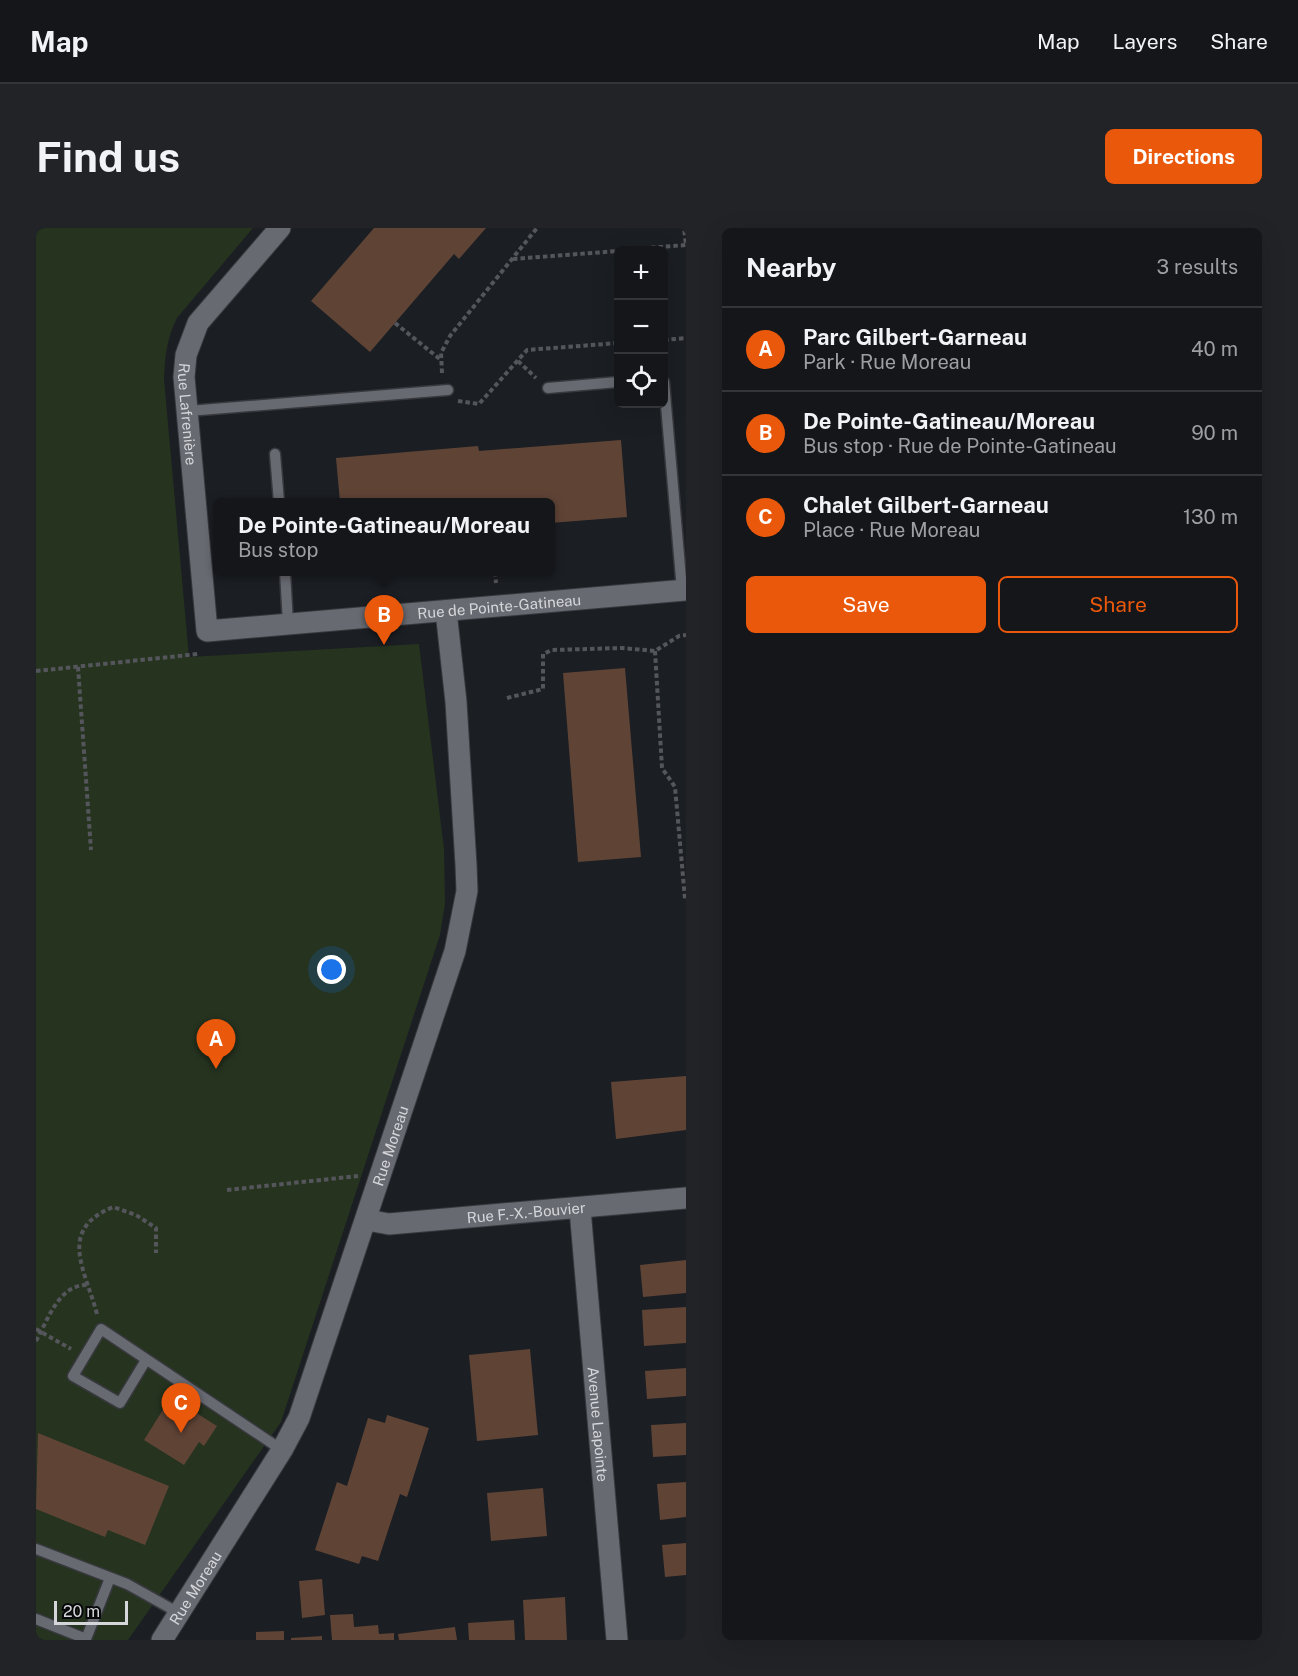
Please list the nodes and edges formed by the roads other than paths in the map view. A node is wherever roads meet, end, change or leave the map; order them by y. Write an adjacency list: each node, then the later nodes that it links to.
1 (280, 228): 6 (street, Rue Lafrenière)
2 (614, 382): 3 (lane)
3 (548, 388)
4 (448, 390): 6 (lane)
5 (666, 408): 10 (lane)
6 (188, 411): 13 (street, Rue Lafrenière)
7 (275, 453): 8 (lane)
8 (279, 498)
9 (285, 576): 12 (lane)
10 (684, 590): 11 (street, Rue de Pointe-Gatineau)
11 (446, 611): 12 (street, Rue de Pointe-Gatineau); 16 (street, Rue Moreau)
12 (288, 623): 13 (street, Rue de Pointe-Gatineau)
13 (207, 631)
14 (686, 1198): 15 (street, Rue F.-X.-Bouvier)
15 (580, 1209): 16 (street, Rue F.-X.-Bouvier); 24 (street, Avenue Lapointe)
16 (367, 1220): 18 (street, Rue Moreau)
17 (146, 1360): 17 (lane); 18 (lane)
18 (282, 1450): 21 (street, Rue Moreau)
19 (36, 1549): 20 (lane)
20 (110, 1578): 21 (lane); 22 (lane)
21 (179, 1613): 23 (street, Rue Moreau)
22 (36, 1619)
23 (162, 1640)
24 (617, 1640)

